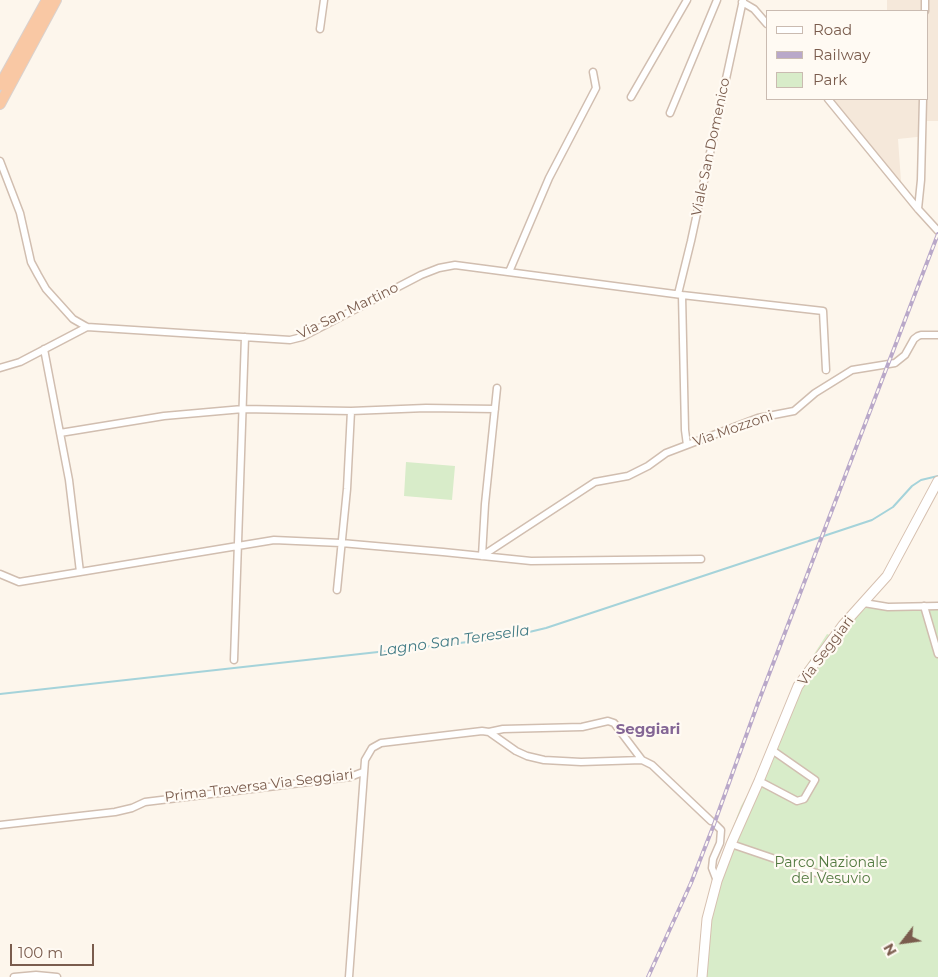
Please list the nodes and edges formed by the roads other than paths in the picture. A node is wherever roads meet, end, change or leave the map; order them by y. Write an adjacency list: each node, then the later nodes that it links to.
1 (47, 0): 12 (highway)
2 (56, 0): 8 (highway)
3 (60, 0): 8 (highway)
4 (324, 0): 10 (street)
5 (686, 0): 13 (street)
6 (717, 0): 17 (street)
7 (743, 1): 9 (street); 22 (street, Viale San Domenico)
8 (47, 16): 16 (highway)
9 (766, 23)
10 (320, 29)
11 (593, 72): 21 (street)
12 (0, 85)
13 (631, 97)
14 (829, 100): 19 (street)
15 (923, 100): 19 (street)
16 (0, 104)
17 (670, 113)
18 (0, 160): 23 (street)
19 (918, 210): 20 (street)
20 (938, 231)
21 (509, 272): 22 (street, Via San Martino); 25 (street, Via San Martino)
22 (680, 294): 28 (street, Via San Martino); 34 (street, Via Mozzoni)
23 (87, 327): 25 (street, Via San Martino); 26 (street)
24 (938, 335): 34 (street, Via Mozzoni)
25 (245, 337): 30 (street)
26 (44, 349): 27 (street); 33 (street)
27 (0, 368)
28 (826, 370)
29 (497, 388): 31 (street)
30 (243, 409): 32 (street); 33 (street); 37 (street)
31 (496, 409): 32 (street); 38 (street)
32 (351, 411): 36 (street)
33 (60, 434): 40 (street)
34 (687, 445): 38 (street)
35 (938, 481): 43 (main road, Via Seggiari)
36 (341, 543): 37 (street); 38 (street); 42 (street)
37 (239, 547): 40 (street); 47 (street)
38 (482, 556): 39 (street)
39 (700, 559)
40 (80, 572): 41 (street)
41 (0, 574)
42 (337, 590)
43 (864, 603): 44 (street); 49 (main road, Via Seggiari)
44 (924, 606): 45 (street); 46 (street)
45 (938, 606)
46 (938, 654)
47 (234, 660)
48 (489, 732): 50 (street); 50 (street, Prima Traversa Via Seggiari); 51 (street, Prima Traversa Via Seggiari)
49 (772, 750): 52 (main road, Via Seggiari); 52 (street)
50 (642, 760): 55 (street)
51 (363, 772): 53 (street, Prima Traversa Via Seggiari); 61 (street)
52 (759, 781): 54 (main road, Via Seggiari)
53 (0, 825)
54 (731, 844): 56 (main road, Via Seggiari); 58 (street)
55 (717, 852): 56 (street); 57 (street)
56 (724, 861): 57 (main road, Via Seggiari)
57 (717, 881): 62 (main road, Via Seggiari)
58 (840, 881)
59 (14, 977): 60 (street)
60 (57, 977)
61 (350, 977)
62 (702, 977)

